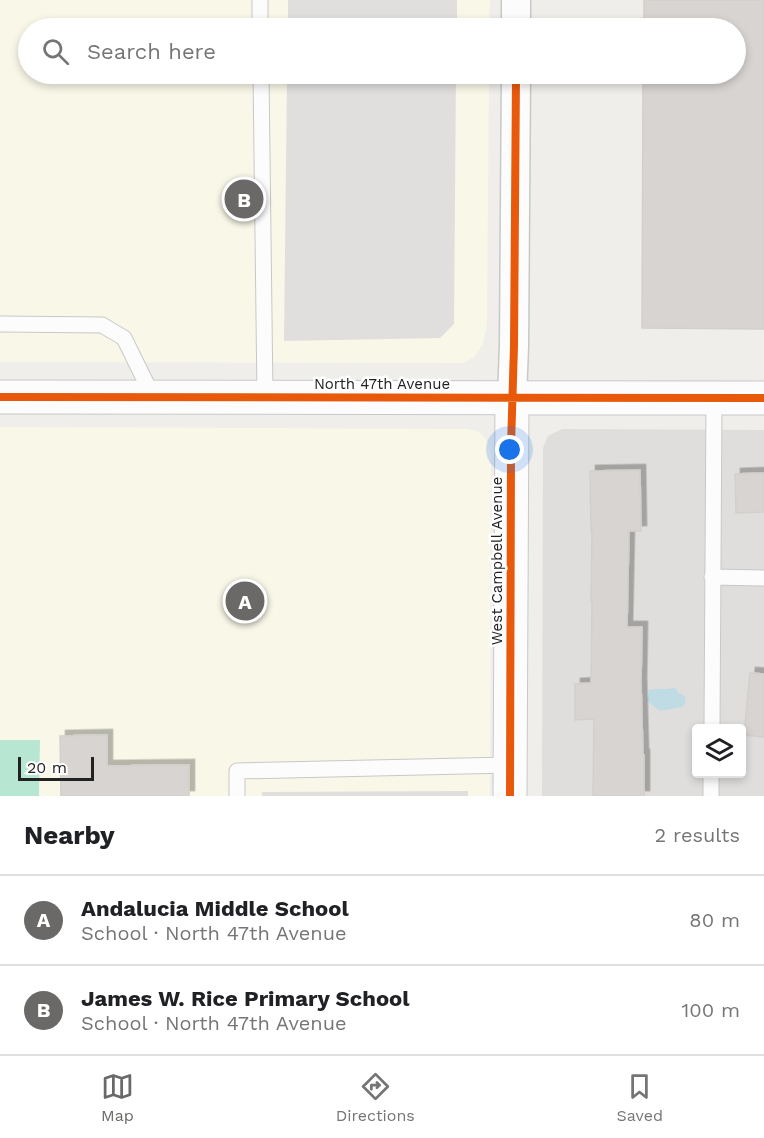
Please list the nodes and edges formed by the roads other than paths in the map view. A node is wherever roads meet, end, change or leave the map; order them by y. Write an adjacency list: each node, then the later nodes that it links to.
1 (260, 0): 3 (lane)
2 (516, 0): 4 (street)
3 (260, 18)
4 (516, 18)
5 (261, 84): 10 (lane)
6 (516, 84): 11 (street, West Campbell Avenue)
7 (0, 324): 9 (lane)
8 (0, 397): 9 (street, North 47th Avenue)
9 (153, 397): 10 (street, North 47th Avenue)
10 (265, 397): 11 (street, North 47th Avenue)
11 (512, 398): 12 (street, North 47th Avenue); 18 (street, West Campbell Avenue)
12 (714, 398): 13 (street, North 47th Avenue); 14 (lane)
13 (764, 398)
14 (712, 577): 15 (lane); 16 (lane)
15 (764, 578)
16 (711, 724)
17 (711, 778): 20 (lane)
18 (510, 781): 19 (lane)
19 (237, 796)
20 (711, 796)

